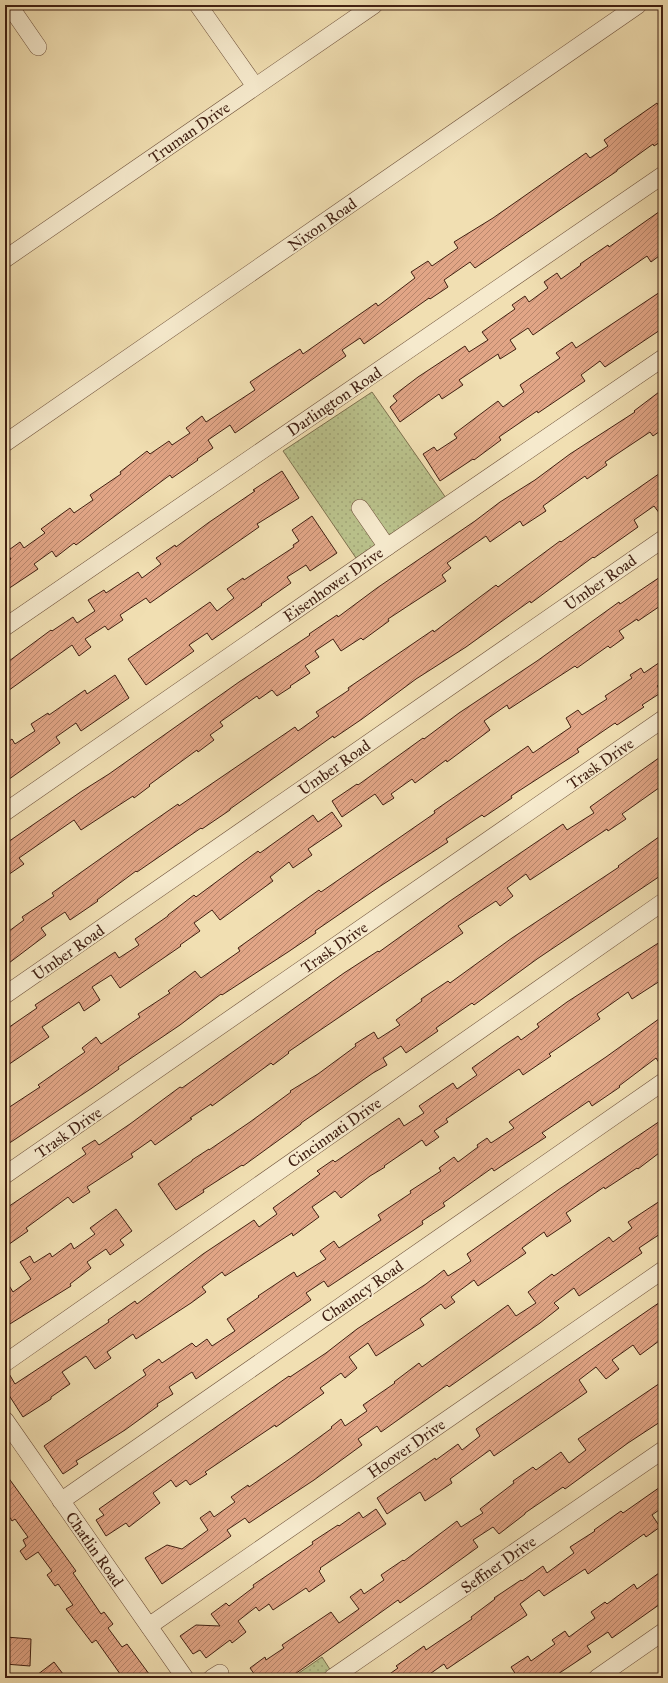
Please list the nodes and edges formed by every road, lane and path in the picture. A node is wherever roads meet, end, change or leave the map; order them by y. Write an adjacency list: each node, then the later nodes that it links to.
1 (10, 5): 5 (street)
2 (198, 5): 6 (street)
3 (374, 5): 6 (street, Truman Drive)
4 (638, 5): 10 (street, Nixon Road)
5 (38, 47)
6 (255, 86): 8 (street, Truman Drive)
7 (663, 175): 14 (street, Darlington Road)
8 (5, 259)
9 (663, 358): 13 (street, Eisenhower Drive)
10 (5, 443)
11 (360, 508): 13 (street)
12 (663, 539): 18 (street, Umber Road)
13 (386, 547): 16 (street, Eisenhower Drive)
14 (5, 627)
15 (663, 720): 20 (street, Trask Drive)
16 (5, 812)
17 (663, 902): 22 (street, Cincinnati Drive)
18 (5, 995)
19 (663, 1082): 25 (street, Chauncy Road)
20 (5, 1175)
21 (663, 1270): 26 (street, Hoover Drive)
22 (5, 1363)
23 (5, 1420): 25 (street, Chatlin Road)
24 (663, 1450): 29 (street, Seffner Drive)
25 (61, 1500): 26 (street, Chatlin Road)
26 (149, 1626): 28 (street, Chatlin Road)
27 (663, 1632): 30 (street)
28 (185, 1678)
29 (332, 1678)
30 (597, 1678)

